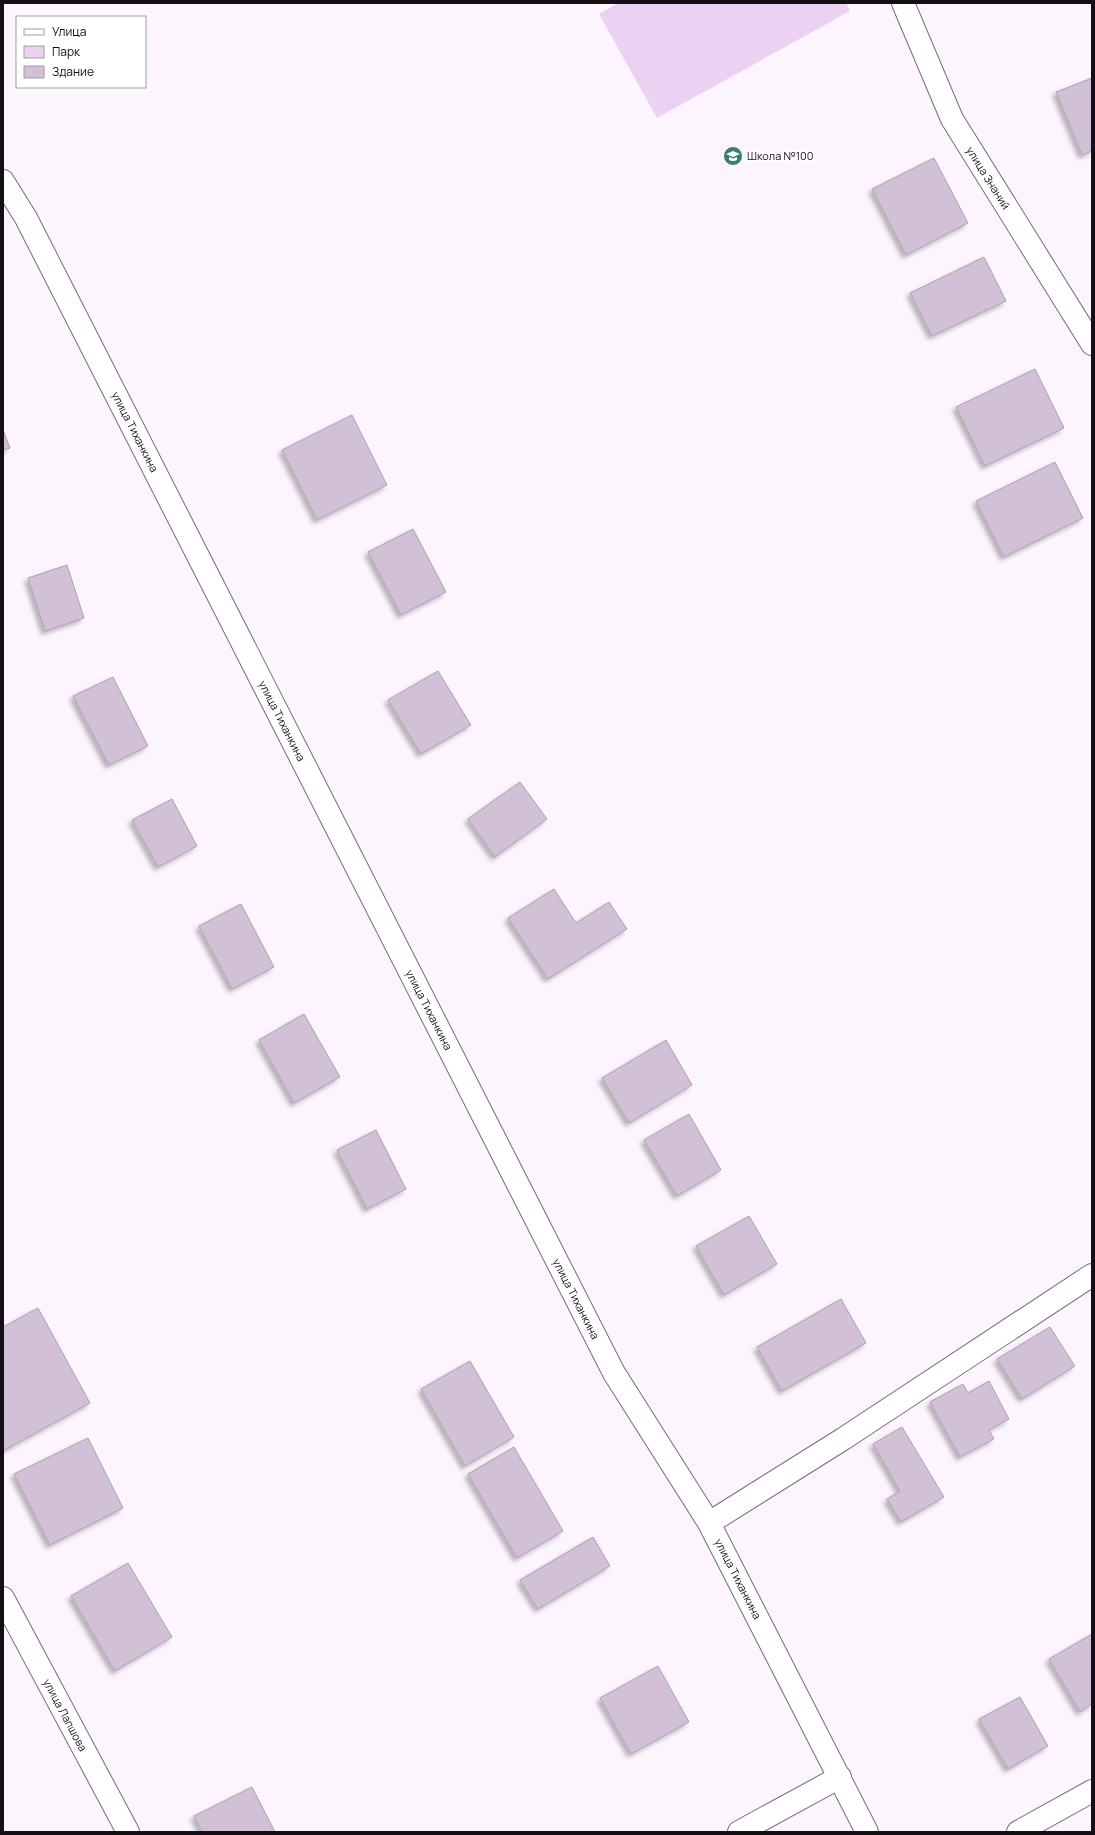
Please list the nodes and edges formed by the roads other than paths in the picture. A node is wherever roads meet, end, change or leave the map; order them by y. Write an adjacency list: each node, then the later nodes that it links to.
1 (903, 3): 3 (street, улица Знаний)
2 (3, 181): 5 (street, улица Тиханкина)
3 (1092, 344)
4 (1092, 1275): 5 (street)
5 (709, 1523): 7 (street, улица Тиханкина)
6 (3, 1598): 9 (street, улица Лапшова)
7 (840, 1777): 10 (street); 11 (street, улица Тиханкина)
8 (1092, 1791): 12 (street)
9 (128, 1832)
10 (739, 1832)
11 (867, 1832)
12 (1018, 1832)

